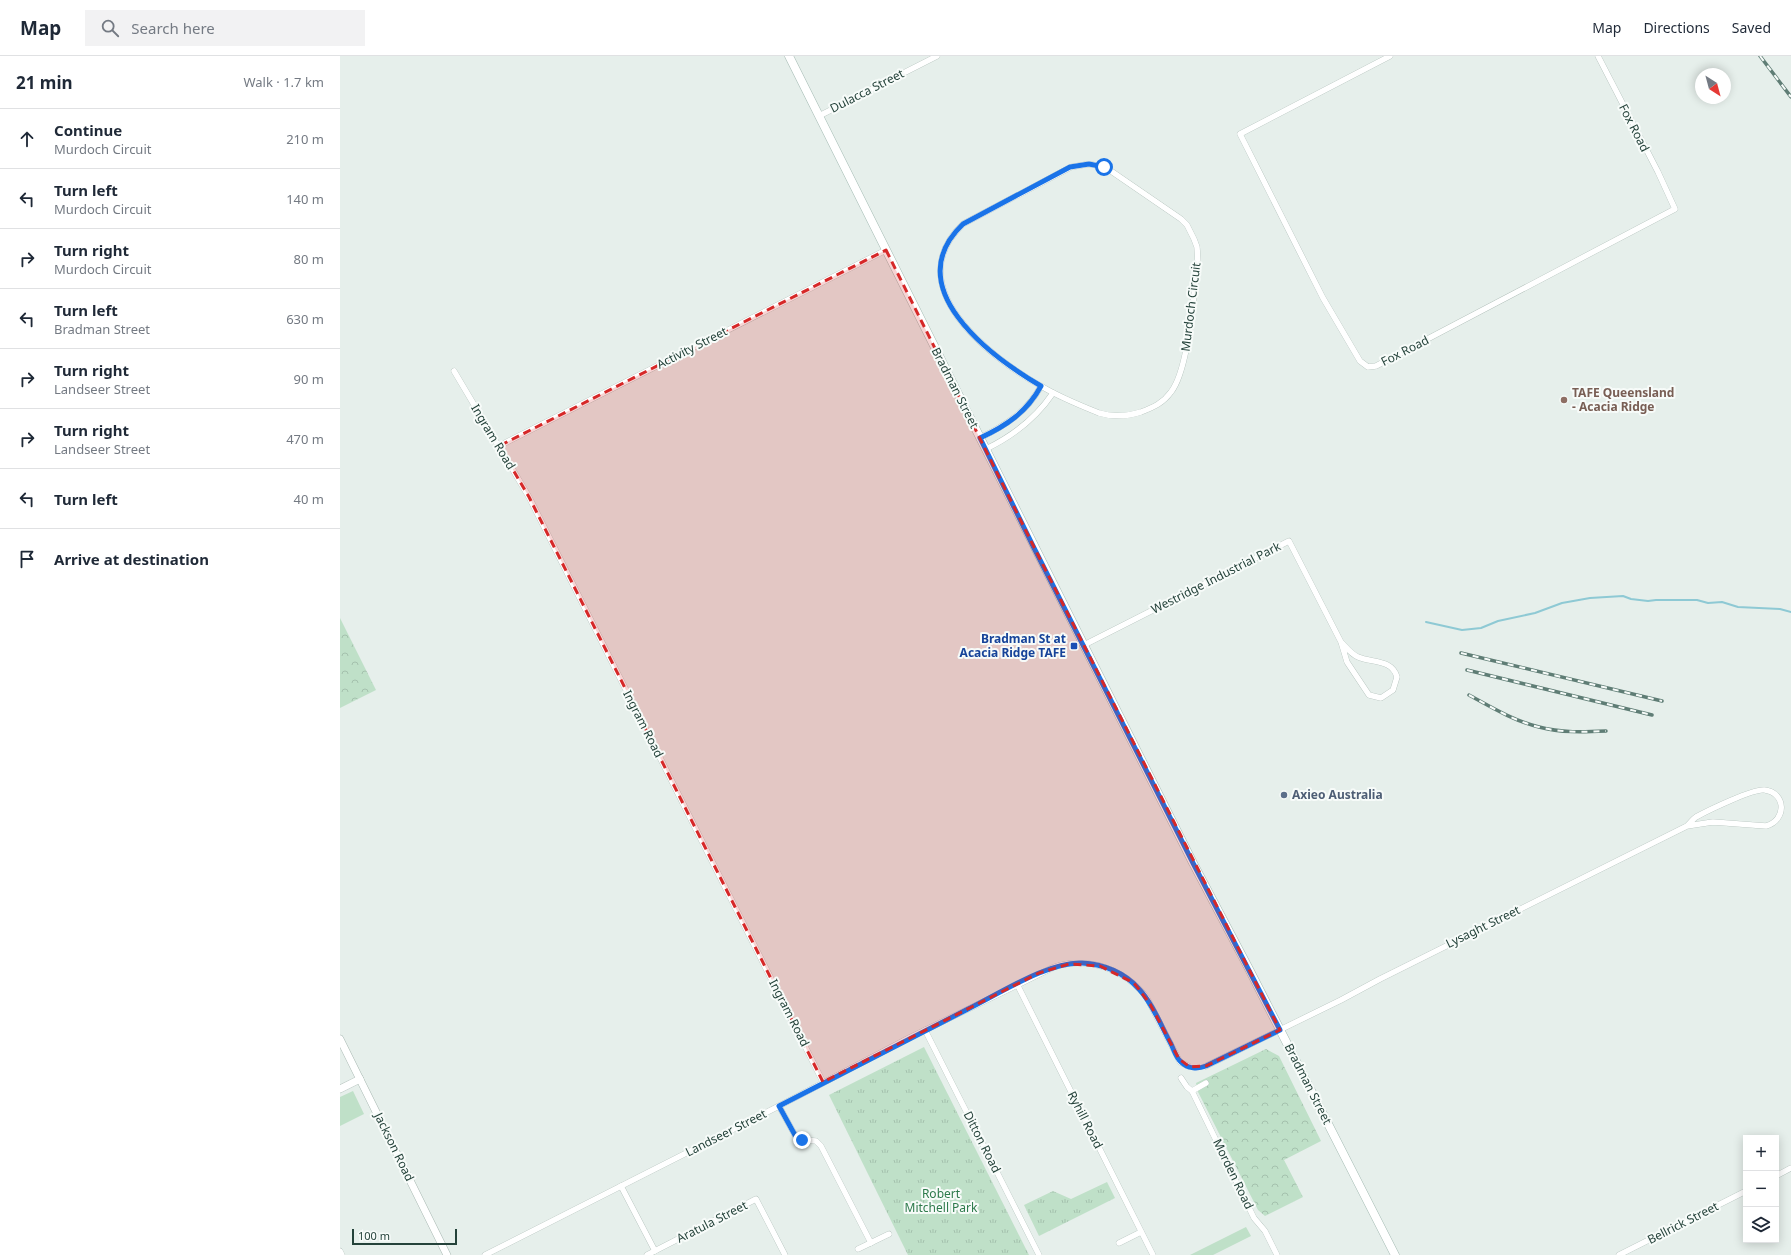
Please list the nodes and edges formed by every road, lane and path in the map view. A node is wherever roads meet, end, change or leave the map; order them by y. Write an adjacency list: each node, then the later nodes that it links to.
1 (789, 56): 5 (main road, Bradman Street)
2 (937, 56): 5 (street, Dulacca Street)
3 (1390, 56): 4 (street, Fox Road)
4 (1598, 56)
5 (819, 116): 6 (main road, Bradman Street)
6 (886, 250): 10 (main road, Bradman Street); 11 (street, Activity Street)
7 (454, 371): 11 (street, Ingram Road)
8 (1041, 386): 9 (street, Murdoch Circuit); 9 (street, Murdoch Circuit); 10 (street)
9 (1053, 393): 12 (street)
10 (980, 438): 12 (main road, Bradman Street)
11 (499, 446): 22 (street, Ingram Road)
12 (986, 449): 14 (main road, Bradman Street)
13 (1341, 642): 13 (street, Westridge Industrial Park); 14 (street, Westridge Industrial Park)
14 (1084, 645): 18 (main road, Bradman Street)
15 (1687, 826): 15 (street, Lysaght Street); 18 (street, Lysaght Street)
16 (1017, 984): 17 (street, Landseer Street); 18 (street, Landseer Street); 31 (street, Ryhill Road)
17 (925, 1030): 22 (street, Landseer Street); 43 (street, Ditton Road)
18 (1280, 1030): 46 (main road, Bradman Street)
19 (340, 1039): 21 (street, Jackson Road)
20 (1181, 1078): 25 (street, Morden Road)
21 (360, 1079): 24 (street); 39 (street, Jackson Road)
22 (824, 1082): 26 (street, Landseer Street)
23 (1206, 1083): 25 (street)
24 (340, 1089)
25 (1192, 1090): 45 (street, Morden Road)
26 (779, 1106): 29 (street, Landseer Street); 33 (street)
27 (1791, 1168): 28 (street)
28 (1779, 1174)
29 (621, 1186): 37 (street); 40 (street, Landseer Street)
30 (1743, 1193): 47 (street, Bellrick Street)
31 (1141, 1232): 34 (street); 44 (street, Ryhill Road)
32 (889, 1234): 33 (street)
33 (871, 1243): 35 (street)
34 (1119, 1243)
35 (858, 1249)
36 (340, 1251): 38 (street)
37 (654, 1251): 41 (street, Aratula Street); 42 (street, Aratula Street)
38 (342, 1255)
39 (447, 1255)
40 (485, 1255)
41 (647, 1255)
42 (785, 1255)
43 (1039, 1255)
44 (1153, 1255)
45 (1277, 1255)
46 (1394, 1255)
47 (1619, 1255)

